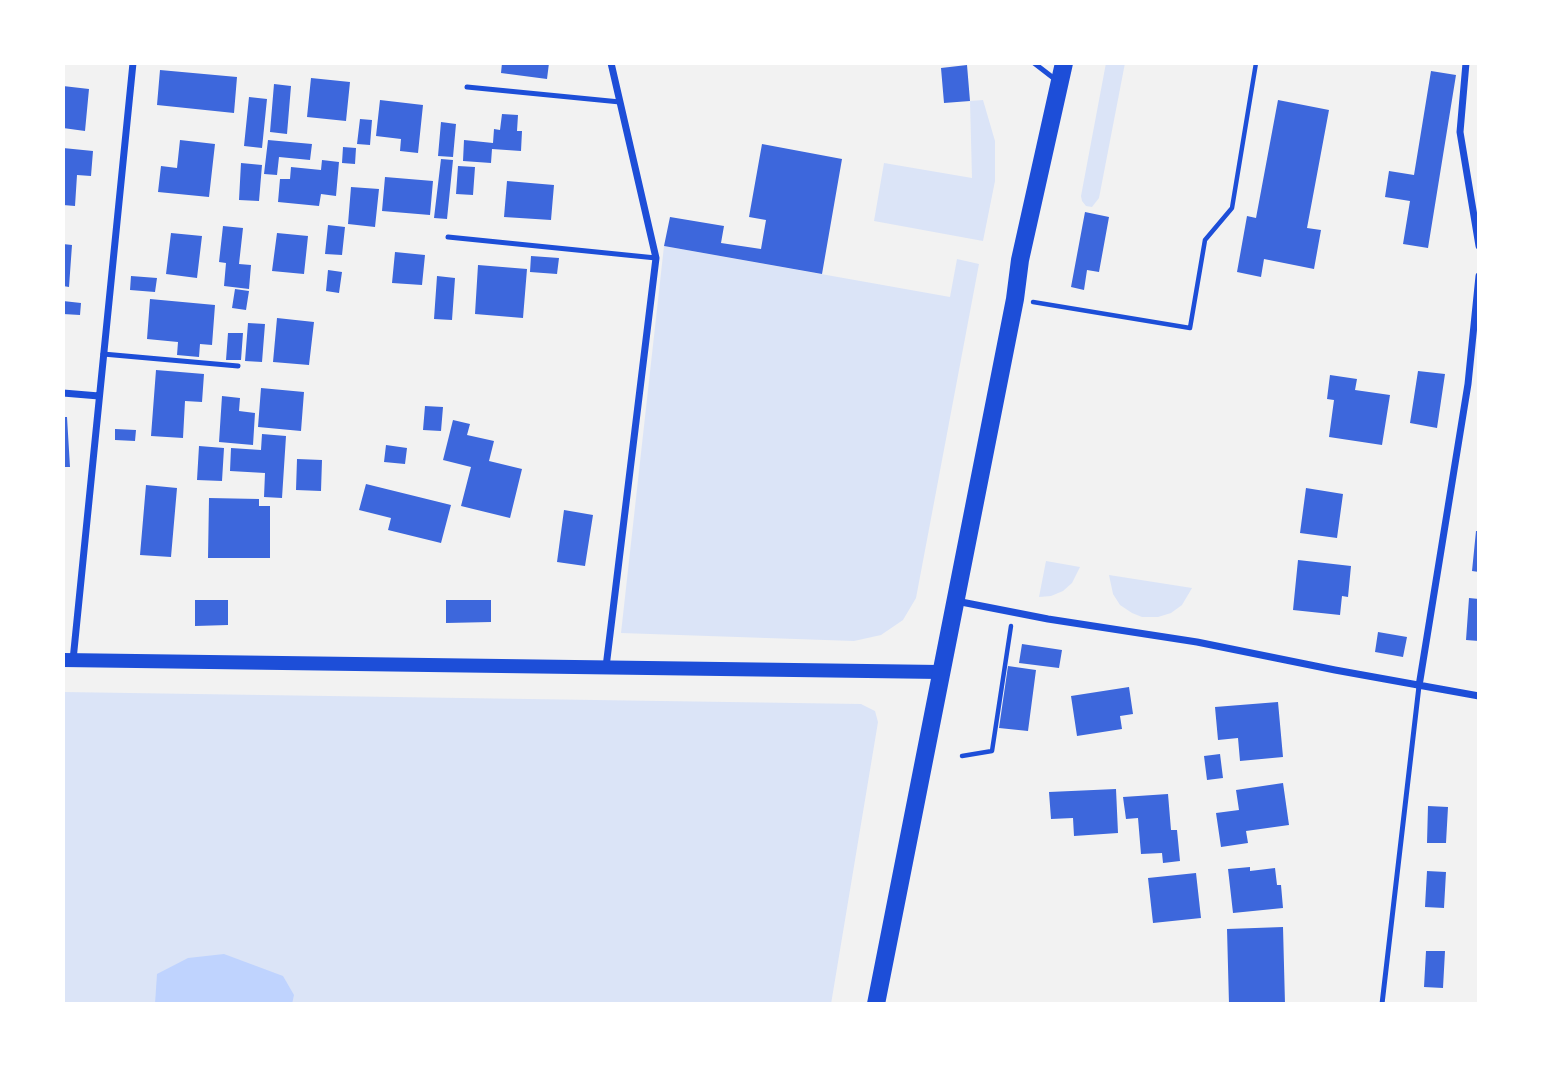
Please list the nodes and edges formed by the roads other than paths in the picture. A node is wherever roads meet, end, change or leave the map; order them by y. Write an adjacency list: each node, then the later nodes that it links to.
1 (133, 63): 13 (street)
2 (611, 63): 8 (street)
3 (1034, 63): 6 (lane)
4 (1064, 63): 6 (main road)
5 (1466, 63): 10 (street)
6 (1060, 83): 17 (main road)
7 (467, 87): 8 (lane)
8 (620, 102): 11 (street)
9 (449, 237): 11 (lane)
10 (1479, 246)
11 (656, 258): 19 (street)
12 (1479, 276): 21 (street)
13 (103, 354): 14 (lane); 16 (street)
14 (238, 366)
15 (63, 393): 16 (street)
16 (99, 396): 18 (street)
17 (954, 601): 20 (main road); 21 (street)
18 (68, 660): 19 (main road)
19 (606, 668): 20 (main road)
20 (940, 672): 23 (main road)
21 (1419, 686): 22 (street); 24 (lane)
22 (1479, 696)
23 (876, 1004)
24 (1382, 1004)

